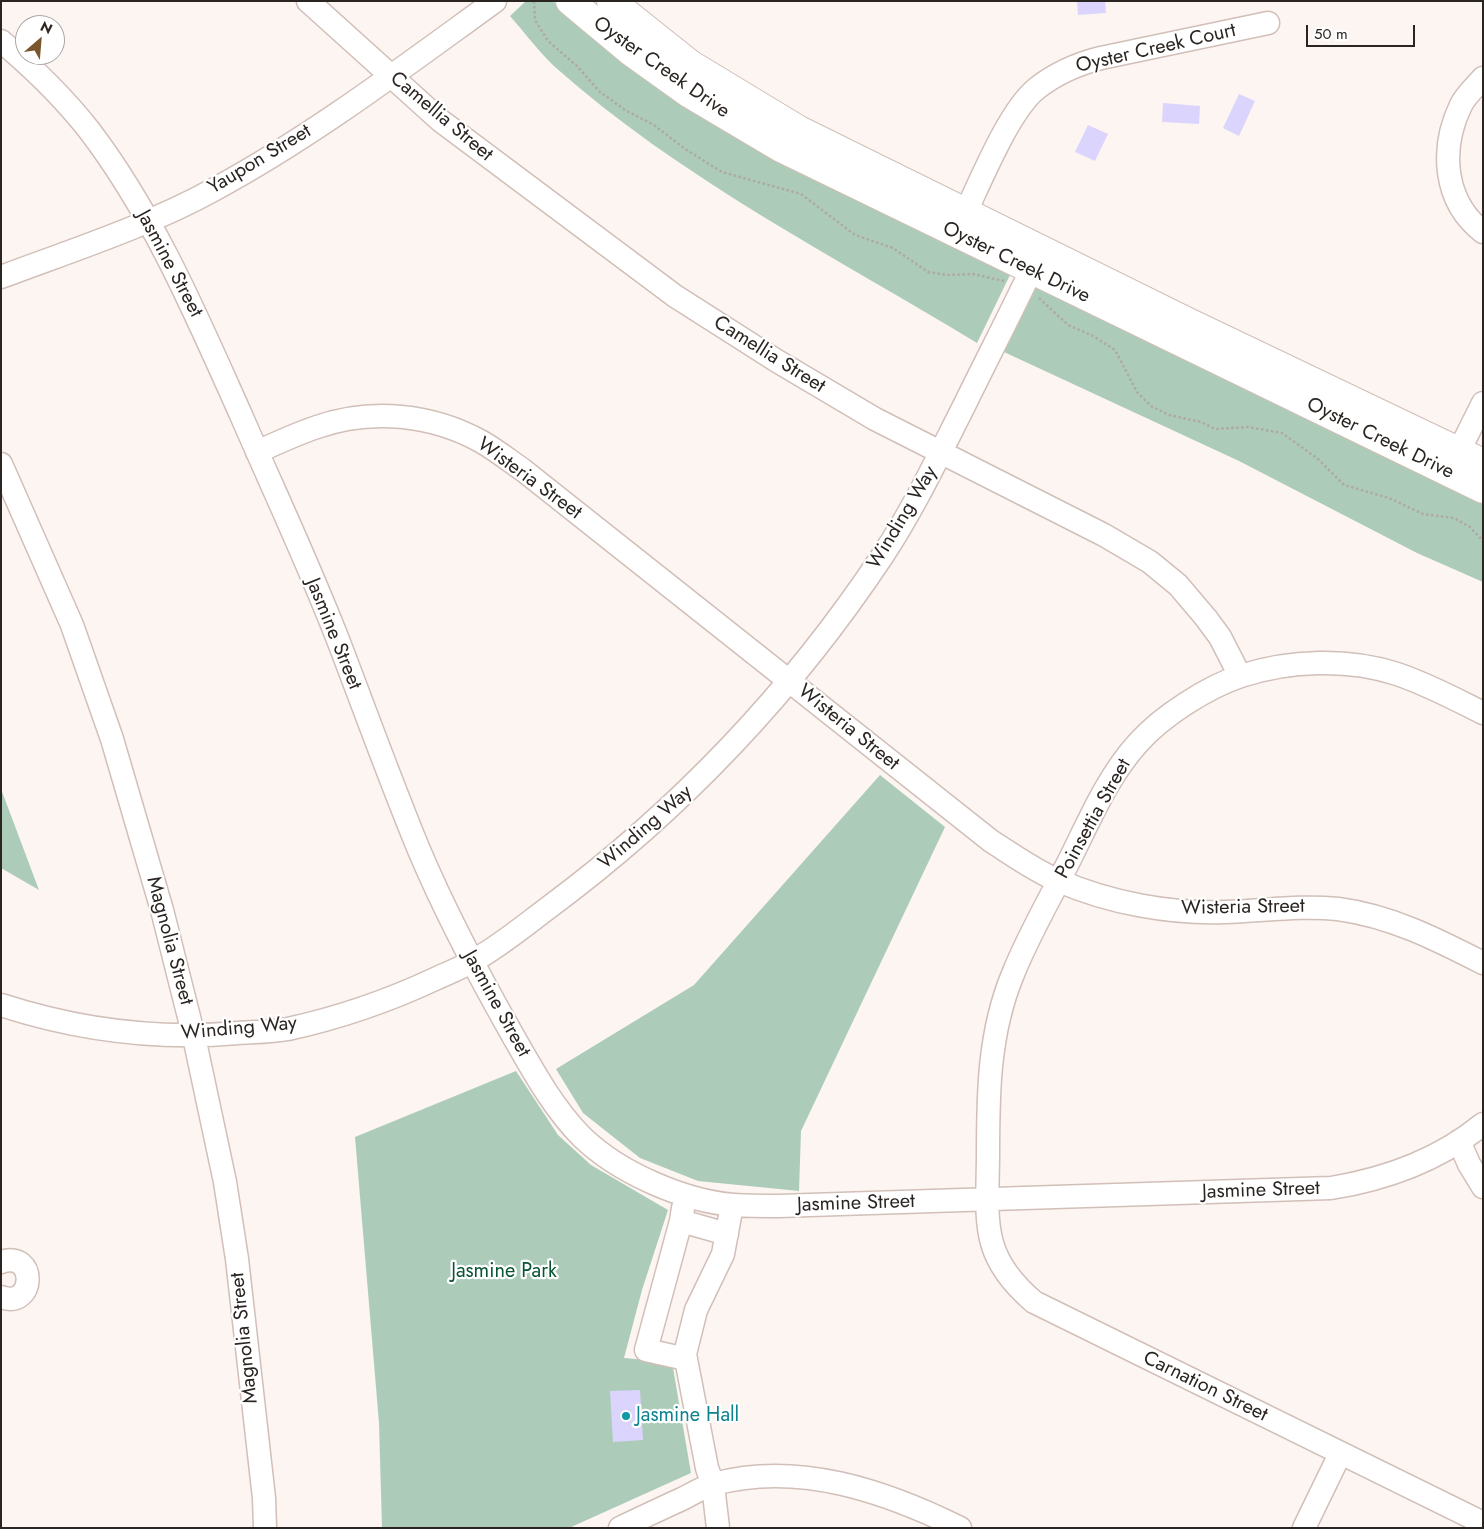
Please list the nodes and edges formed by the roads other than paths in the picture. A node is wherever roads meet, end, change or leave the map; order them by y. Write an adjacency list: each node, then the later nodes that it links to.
1 (308, 1): 7 (street, Camellia Street)
2 (495, 1): 7 (street, Yaupon Street)
3 (570, 1): 10 (main road, Oyster Creek Drive)
4 (611, 1): 10 (main road, Oyster Creek Drive)
5 (1268, 23): 10 (street, Oyster Creek Court)
6 (1, 41): 9 (street, Jasmine Street)
7 (391, 76): 9 (street, Yaupon Street); 16 (street, Camellia Street)
8 (1483, 78): 11 (street)
9 (147, 221): 13 (street, Yaupon Street); 15 (street, Jasmine Street)
10 (961, 223): 12 (main road, Oyster Creek Drive)
11 (1483, 232)
12 (1032, 270): 16 (street, Winding Way); 17 (main road, Oyster Creek Drive)
13 (1, 277)
14 (1483, 403): 17 (street)
15 (257, 452): 22 (street, Wisteria Street); 25 (street, Jasmine Street)
16 (940, 453): 21 (street, Camellia Street); 22 (street, Winding Way)
17 (1454, 462): 18 (main road, Oyster Creek Drive); 20 (main road, Oyster Creek Drive)
18 (1483, 463)
19 (1, 464): 28 (street, Magnolia Street)
20 (1483, 489)
21 (1240, 676): 23 (street, Poinsettia Street); 24 (street, Poinsettia Street)
22 (789, 680): 24 (street, Wisteria Street); 25 (street, Winding Way)
23 (1483, 713)
24 (1059, 881): 26 (street, Wisteria Street); 33 (street, Poinsettia Street)
25 (472, 962): 28 (street, Winding Way); 32 (street, Jasmine Street)
26 (1483, 963)
27 (1, 1005): 28 (street, Winding Way)
28 (194, 1037): 43 (street, Magnolia Street)
29 (1483, 1124): 30 (street, Jasmine Street)
30 (1459, 1141): 31 (street); 33 (street, Jasmine Street)
31 (1483, 1187)
32 (686, 1194): 34 (street, Jasmine Street); 35 (street)
33 (987, 1200): 34 (street, Jasmine Street); 40 (street, Carnation Street)
34 (732, 1205): 36 (street)
35 (681, 1221): 36 (street); 39 (street)
36 (727, 1234): 39 (street)
37 (1, 1262): 38 (street)
38 (1, 1297)
39 (686, 1359): 41 (street)
40 (1340, 1454): 42 (street, Carnation Street); 47 (street)
41 (713, 1484): 44 (street); 45 (street); 46 (street)
42 (1483, 1523)
43 (265, 1528)
44 (620, 1528)
45 (718, 1528)
46 (960, 1528)
47 (1304, 1528)

